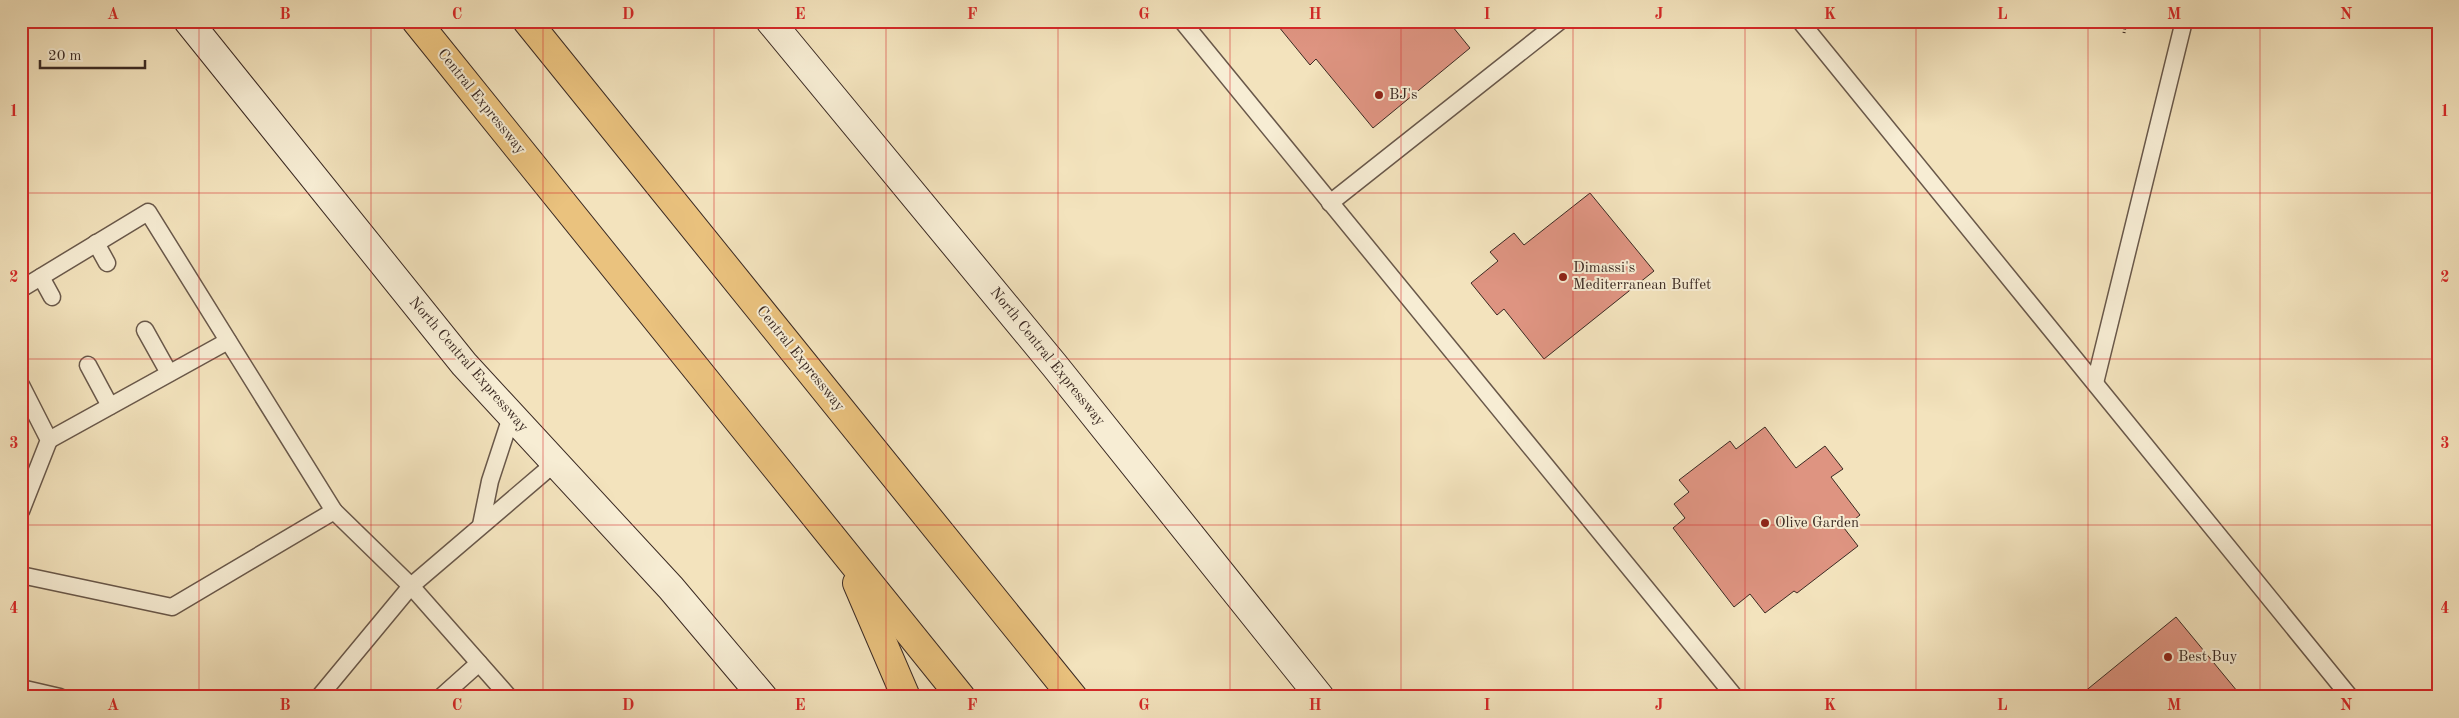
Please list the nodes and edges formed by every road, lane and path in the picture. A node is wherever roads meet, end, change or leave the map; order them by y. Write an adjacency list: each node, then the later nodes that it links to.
1 (188, 21): 24 (main road, North Central Expressway)
2 (416, 21): 30 (highway, Central Expressway)
3 (527, 21): 42 (highway, Central Expressway)
4 (770, 21): 43 (main road, North Central Expressway)
5 (1182, 21): 11 (lane)
6 (1560, 21): 11 (lane)
7 (1800, 21): 21 (lane)
8 (2126, 21): 10 (path)
9 (2184, 21): 21 (lane)
10 (2124, 33)
11 (1330, 202): 44 (lane)
12 (96, 243): 13 (lane); 14 (lane); 18 (lane)
13 (107, 263)
14 (42, 277): 15 (lane); 16 (lane)
15 (21, 289)
16 (52, 297)
17 (145, 330): 20 (lane)
18 (228, 341): 20 (lane); 28 (lane)
19 (88, 364): 23 (lane)
20 (169, 373): 23 (lane)
21 (2095, 383): 45 (lane)
22 (21, 385): 25 (lane)
23 (110, 406): 25 (lane)
24 (511, 417): 26 (main road, North Central Expressway); 29 (lane)
25 (49, 440): 27 (lane)
26 (555, 463): 29 (lane); 39 (main road, North Central Expressway)
27 (21, 511)
28 (334, 512): 31 (lane); 32 (lane)
29 (481, 525): 32 (lane)
30 (844, 552): 40 (highway); 41 (highway, Central Expressway)
31 (21, 575)
32 (411, 586): 33 (lane); 36 (lane)
33 (479, 663): 37 (lane); 38 (lane)
34 (21, 688): 35 (lane)
35 (60, 697)
36 (319, 697)
37 (442, 697)
38 (510, 697)
39 (763, 697)
40 (906, 697)
41 (961, 697)
42 (1073, 697)
43 (1320, 697)
44 (1735, 697)
45 (2350, 697)

